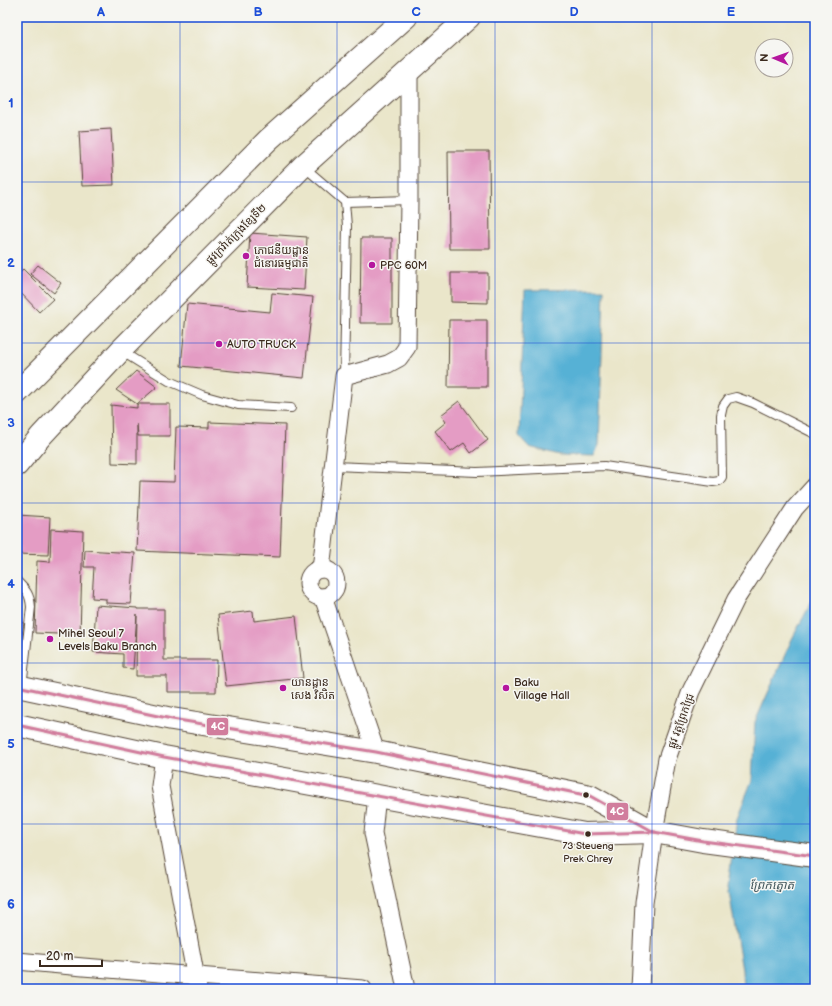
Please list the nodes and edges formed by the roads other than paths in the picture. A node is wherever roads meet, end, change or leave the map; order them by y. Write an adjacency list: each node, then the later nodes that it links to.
1 (406, 17): 9 (main road)
2 (469, 17): 3 (main road, ផ្លូវក្រវ៉ាត់ក្រុងខ្សែទី២)
3 (409, 70): 4 (main road, ផ្លូវក្រវ៉ាត់ក្រុងខ្សែទី២); 5 (street)
4 (302, 166): 6 (lane); 7 (main road, ផ្លូវក្រវ៉ាត់ក្រុងខ្សែទី២)
5 (409, 200): 6 (lane); 8 (street)
6 (345, 202): 8 (lane)
7 (121, 350): 10 (lane); 12 (main road, ផ្លូវក្រវ៉ាត់ក្រុងខ្សែទី២)
8 (344, 376): 13 (street)
9 (17, 393)
10 (291, 408)
11 (815, 434): 13 (lane)
12 (17, 465)
13 (334, 466): 18 (street)
14 (815, 486): 21 (street, ផ្លូវ វត្តព្រែកជ្រៃ)
15 (17, 581): 16 (lane)
16 (19, 687): 18 (main road)
17 (17, 725): 19 (main road)
18 (376, 752): 21 (main road)
19 (164, 757): 20 (main road); 24 (street)
20 (377, 796): 21 (main road); 26 (street)
21 (654, 832): 22 (main road); 27 (street, ផ្លូវ វត្តព្រែកជ្រៃ)
22 (815, 856)
23 (17, 961): 24 (street)
24 (197, 983): 25 (street)
25 (363, 989)
26 (406, 989)
27 (640, 989)

